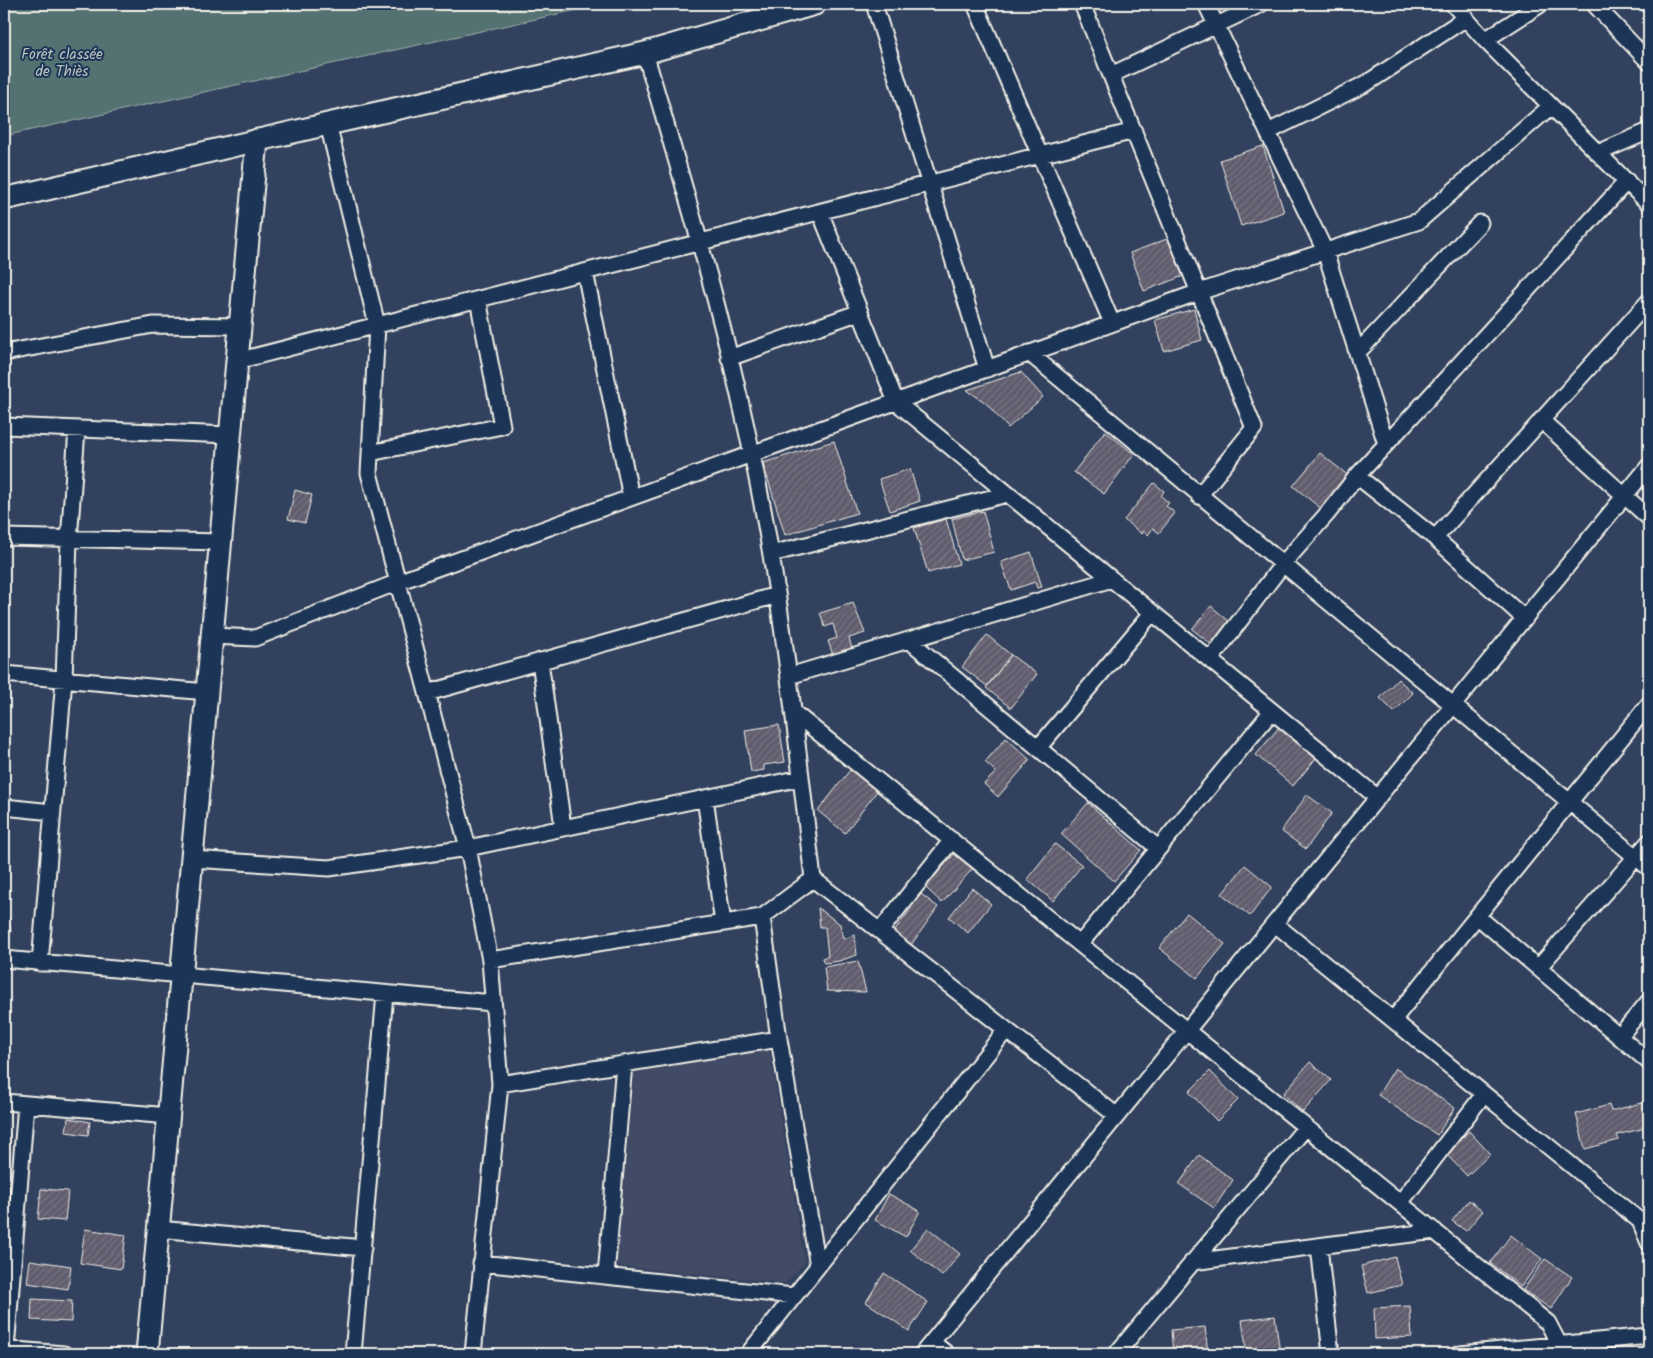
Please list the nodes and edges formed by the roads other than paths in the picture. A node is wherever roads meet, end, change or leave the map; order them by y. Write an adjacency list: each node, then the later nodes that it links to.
1 (815, 4): 13 (street)
2 (874, 4): 25 (street)
3 (975, 4): 23 (street)
4 (1082, 4): 15 (street)
5 (1206, 4): 11 (street)
6 (1261, 4): 11 (street)
7 (1453, 4): 10 (street)
8 (1541, 4): 12 (street)
9 (1594, 4): 14 (street)
10 (1466, 18): 12 (street); 20 (street)
11 (1216, 26): 15 (street); 20 (street)
12 (1485, 40): 16 (street)
13 (645, 54): 17 (street); 30 (street)
14 (1649, 62)
15 (1111, 75): 18 (street)
16 (1551, 106): 22 (street); 31 (street)
17 (328, 124): 21 (street); 38 (street)
18 (1134, 131): 23 (street); 33 (street)
19 (1649, 131): 22 (street)
20 (1268, 132): 31 (street)
21 (257, 140): 26 (street); 39 (street)
22 (1598, 153): 24 (street)
23 (1040, 154): 25 (street); 37 (street)
24 (1626, 182): 27 (street); 51 (street)
25 (930, 183): 28 (street); 45 (street)
26 (4, 199)
27 (1649, 204)
28 (820, 212): 30 (street); 36 (street)
29 (1480, 223): 41 (street)
30 (702, 242): 32 (street); 43 (street)
31 (1325, 251): 33 (street); 41 (street)
32 (585, 272): 34 (street); 59 (street)
33 (1199, 292): 37 (street); 57 (street)
34 (478, 299): 38 (street); 52 (street)
35 (1649, 301): 47 (street)
36 (860, 312): 43 (street); 46 (street)
37 (1112, 324): 40 (street)
38 (377, 325): 44 (street); 52 (street)
39 (240, 326): 42 (street); 44 (street)
40 (1029, 353): 45 (street); 57 (street)
41 (1357, 353): 51 (street)
42 (4, 354)
43 (729, 358): 53 (street)
44 (237, 361): 50 (street)
45 (987, 369): 46 (street)
46 (896, 402): 53 (street); 56 (street)
47 (1541, 420): 58 (street); 62 (street)
48 (4, 426): 49 (street)
49 (77, 429): 50 (street); 63 (street)
50 (230, 435): 64 (street)
51 (1386, 444): 55 (street)
52 (370, 453): 68 (street)
53 (751, 454): 59 (street); 65 (street)
54 (1649, 466): 58 (street)
55 (1357, 476): 62 (street); 66 (street)
56 (1007, 494): 65 (street); 67 (street)
57 (1199, 496): 66 (street)
58 (1625, 496): 60 (street); 71 (street)
59 (631, 497): 68 (street)
60 (1649, 518)
61 (4, 538): 63 (street)
62 (1434, 538): 71 (street)
63 (69, 540): 64 (street); 78 (street)
64 (220, 542): 72 (street)
65 (771, 554): 69 (street)
66 (1282, 565): 74 (street); 82 (street)
67 (1112, 580): 70 (street); 73 (street)
68 (398, 582): 72 (street); 80 (street)
69 (777, 595): 75 (street); 77 (street)
70 (1152, 613): 74 (street); 85 (street)
71 (1525, 619): 82 (street)
72 (212, 636): 79 (street)
73 (910, 640): 77 (street); 85 (street)
74 (1210, 660): 83 (street)
75 (540, 662): 80 (street); 92 (street)
76 (4, 674): 78 (street)
77 (789, 676): 84 (street)
78 (64, 679): 79 (street); 91 (street)
79 (207, 692): 98 (street)
80 (427, 693): 95 (street)
81 (1649, 704): 89 (street)
82 (1453, 706): 88 (street); 89 (street)
83 (1272, 711): 88 (street); 96 (street)
84 (793, 712): 86 (street); 93 (street)
85 (1038, 748): 96 (street)
86 (801, 778): 87 (street); 100 (street)
87 (705, 798): 92 (street); 103 (street)
88 (1378, 798): 104 (street)
89 (1570, 802): 97 (street); 101 (street)
90 (4, 807): 91 (street)
91 (52, 812): 109 (street)
92 (563, 827): 95 (street)
93 (952, 840): 105 (street); 106 (street)
94 (1649, 842): 97 (street)
95 (468, 848): 98 (street); 108 (street)
96 (1158, 848): 106 (street)
97 (1636, 857): 99 (street); 110 (street)
98 (192, 859): 111 (street)
99 (1649, 868)
100 (813, 879): 102 (street); 105 (street)
101 (1477, 916): 110 (street); 115 (street)
102 (762, 917): 103 (street); 119 (street)
103 (723, 924): 108 (street)
104 (1275, 924): 115 (street); 117 (street)
105 (880, 931): 116 (street)
106 (1080, 944): 117 (street)
107 (4, 960): 109 (street)
108 (490, 960): 114 (street)
109 (40, 963): 111 (street)
110 (1538, 968): 118 (street)
111 (181, 976): 112 (street); 126 (street)
112 (385, 994): 114 (street); 136 (street)
113 (1649, 1001): 118 (street)
114 (493, 1004): 122 (street)
115 (1393, 1020): 123 (street)
116 (1006, 1030): 127 (street); 139 (street)
117 (1187, 1031): 127 (street); 128 (street)
118 (1619, 1037): 120 (street)
119 (778, 1039): 121 (street); 139 (street)
120 (1649, 1062)
121 (624, 1064): 122 (street); 140 (street)
122 (500, 1084): 138 (street)
123 (1484, 1094): 129 (street); 130 (street)
124 (4, 1102): 125 (street)
125 (26, 1104): 126 (street); 131 (street)
126 (169, 1116): 132 (street)
127 (1117, 1116): 143 (street)
128 (1306, 1127): 129 (street); 137 (street)
129 (1400, 1203): 133 (street)
130 (1644, 1215): 134 (street)
131 (10, 1221): 144 (street)
132 (158, 1229): 136 (street); 147 (street)
133 (1435, 1232): 135 (street); 145 (street)
134 (1649, 1243)
135 (1319, 1246): 137 (street); 153 (street)
136 (362, 1248): 148 (street)
137 (1192, 1262): 152 (street)
138 (481, 1263): 140 (street); 149 (street)
139 (818, 1266): 141 (street)
140 (606, 1276): 141 (street)
141 (794, 1296): 150 (street)
142 (1649, 1336): 145 (street)
143 (927, 1348): 151 (street)
144 (5, 1349): 146 (street)
145 (1562, 1349): 154 (street)
146 (64, 1354)
147 (147, 1354)
148 (353, 1354)
149 (473, 1354)
150 (748, 1354)
151 (947, 1354)
152 (1116, 1354)
153 (1331, 1354)
154 (1460, 1354)

